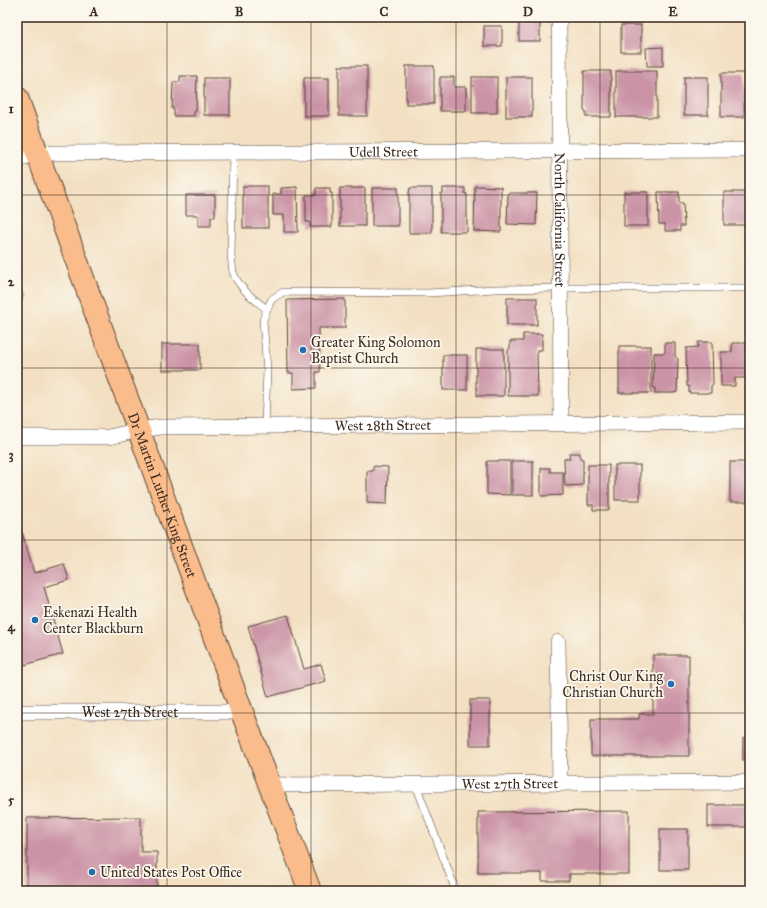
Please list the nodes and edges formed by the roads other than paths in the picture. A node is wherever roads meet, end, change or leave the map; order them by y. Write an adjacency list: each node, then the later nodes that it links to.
1 (559, 17): 3 (street, North California Street)
2 (17, 98): 6 (main road, Dr Martin Luther King Street)
3 (560, 150): 4 (street, Udell Street); 5 (street, Udell Street); 7 (street, North California Street)
4 (750, 150)
5 (233, 152): 6 (street, Udell Street); 11 (lane)
6 (27, 156): 15 (main road, Dr Martin Luther King Street)
7 (560, 288): 8 (lane); 11 (lane); 13 (street, North California Street)
8 (750, 288)
9 (17, 289): 10 (lane)
10 (17, 303)
11 (267, 309): 14 (lane)
12 (750, 422): 13 (street, West 28th Street)
13 (561, 423): 14 (street, West 28th Street)
14 (265, 426): 15 (street, West 28th Street)
15 (139, 430): 16 (street, West 28th Street); 19 (main road, Dr Martin Luther King Street)
16 (17, 437)
17 (558, 642): 22 (street)
18 (17, 712): 19 (street, West 27th Street)
19 (242, 712): 23 (main road, Dr Martin Luther King Street)
20 (750, 782): 22 (street, West 27th Street)
21 (416, 784): 22 (street, West 27th Street); 23 (street, West 27th Street); 25 (lane)
22 (560, 784)
23 (271, 786): 24 (main road, Dr Martin Luther King Street)
24 (310, 891)
25 (456, 891)

